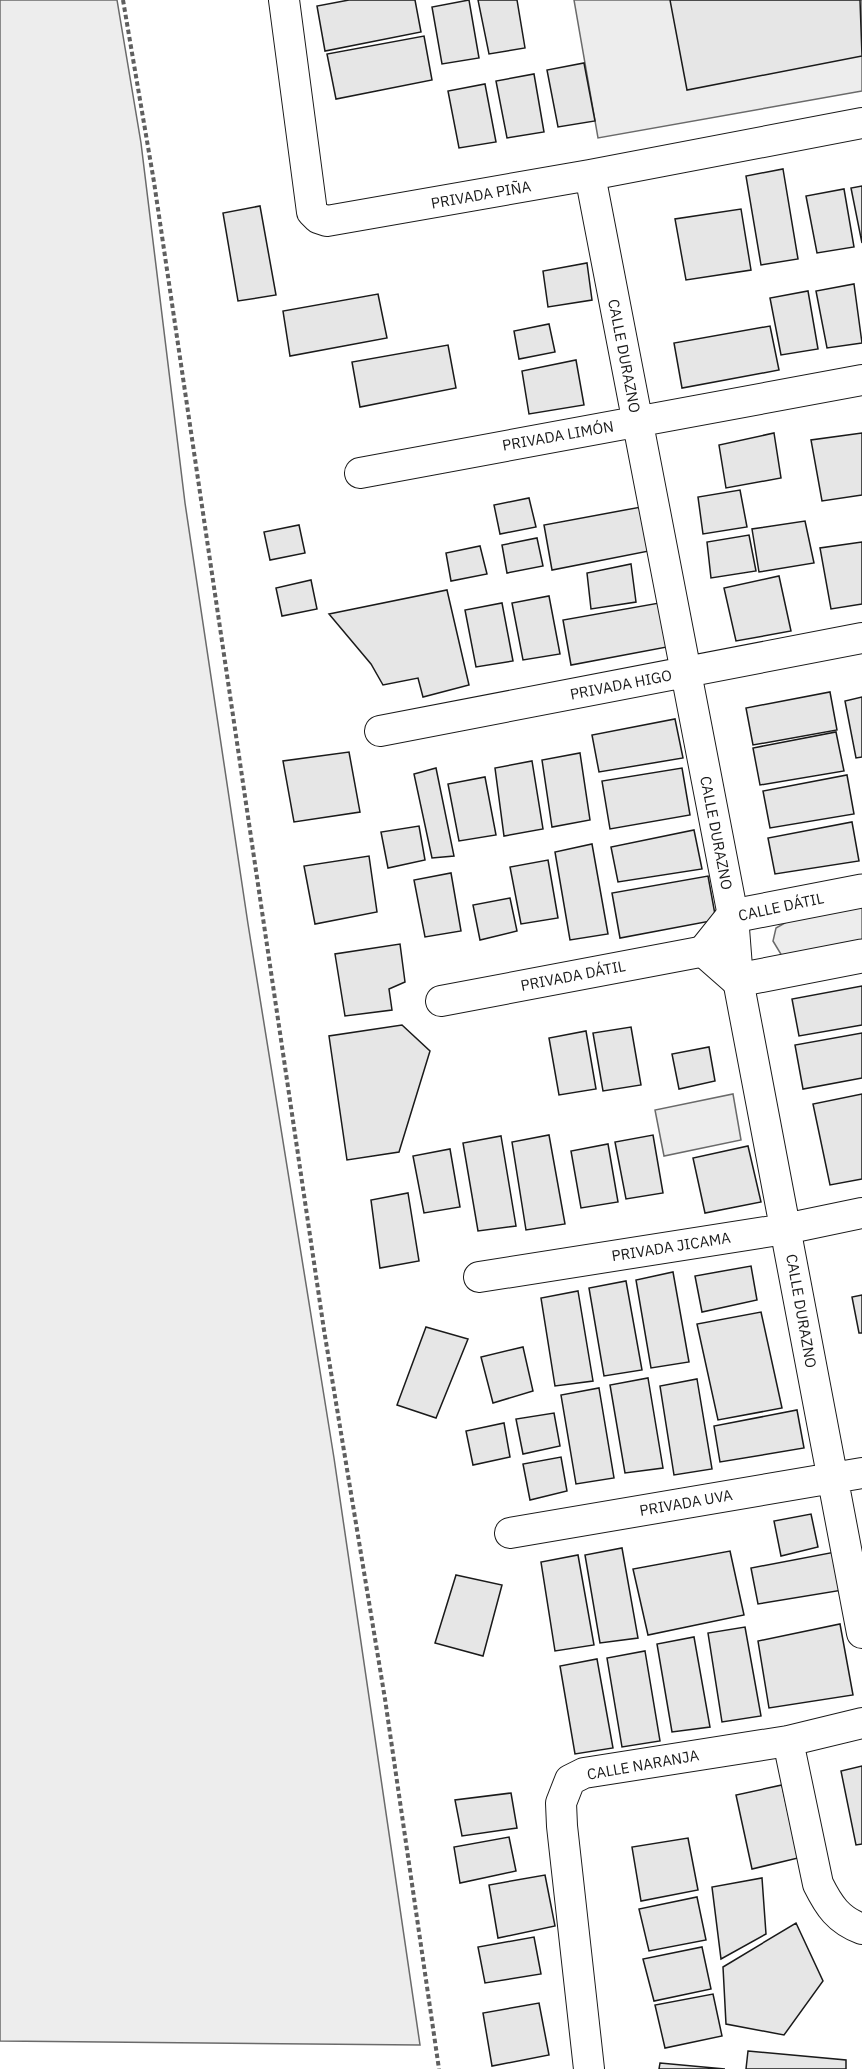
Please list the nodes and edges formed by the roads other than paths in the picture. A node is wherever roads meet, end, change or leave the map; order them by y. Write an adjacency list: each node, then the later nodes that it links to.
1 (284, 0): 3 (street, PRIVADA PIÑA)
2 (862, 123): 3 (street, PRIVADA PIÑA)
3 (590, 175): 5 (street, CALLE DURAZNO)
4 (862, 380): 5 (street, PRIVADA LIMÓN)
5 (636, 422): 6 (street, PRIVADA LIMÓN); 8 (street, CALLE DURAZNO)
6 (360, 473)
7 (862, 638): 8 (street, PRIVADA HIGO)
8 (685, 673): 9 (street, PRIVADA HIGO); 11 (street, CALLE DURAZNO)
9 (380, 731)
10 (862, 891): 11 (street, CALLE DÁTIL)
11 (733, 916): 12 (street, CALLE DÁTIL); 14 (street, CALLE DURAZNO)
12 (705, 951): 14 (street); 15 (street, PRIVADA DÁTIL)
13 (862, 956): 14 (street)
14 (738, 980): 17 (street, CALLE DURAZNO)
15 (441, 1001)
16 (862, 1213): 17 (street, PRIVADA JICAMA)
17 (786, 1229): 18 (street, PRIVADA JICAMA); 20 (street, CALLE DURAZNO)
18 (479, 1277)
19 (862, 1473): 20 (street, PRIVADA UVA)
20 (832, 1479): 21 (street, PRIVADA UVA); 22 (street, CALLE DURAZNO)
21 (510, 1533)
22 (862, 1633)
23 (862, 1724): 24 (street, CALLE NARANJA)
24 (788, 1741): 25 (street); 26 (street, CALLE NARANJA)
25 (862, 1929)
26 (589, 2069)

